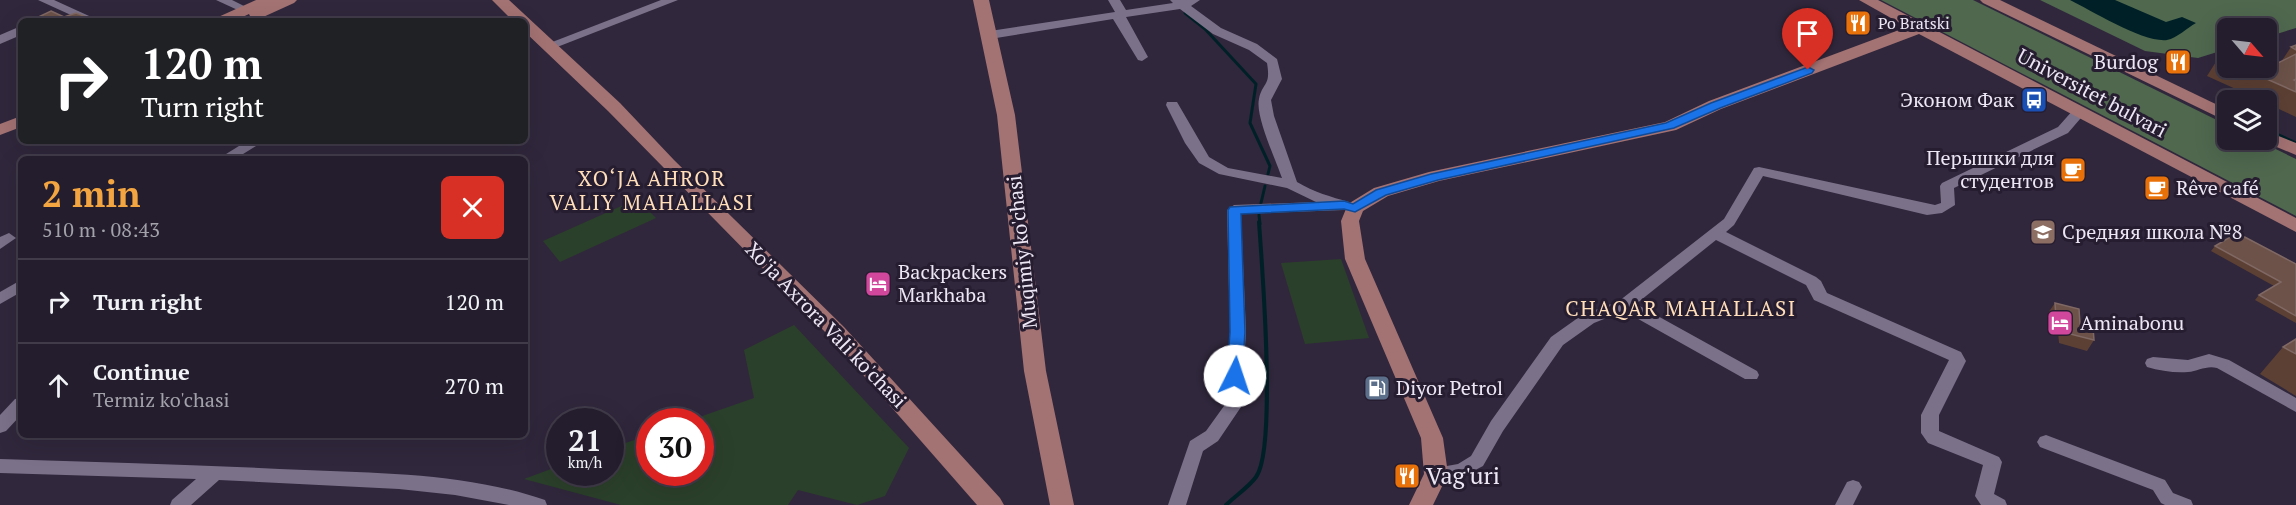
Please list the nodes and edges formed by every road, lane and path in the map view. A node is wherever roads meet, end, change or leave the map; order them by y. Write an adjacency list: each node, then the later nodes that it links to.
1 (44, 0): 12 (street)
2 (222, 0): 14 (street)
3 (268, 0): 14 (main road)
4 (289, 0): 14 (main road)
5 (500, 0): 17 (main road, Xo'ja Axrora Vali ko'chasi)
6 (672, 0): 23 (street)
7 (981, 0): 21 (main road, Muqimiy ko'chasi)
8 (1114, 0): 13 (street)
9 (1868, 0): 19 (main road, Universitet bulvari)
10 (1988, 0): 28 (main road, Universitet bulvari)
11 (1184, 2): 13 (street); 36 (street)
12 (66, 10): 15 (street); 16 (street)
13 (1122, 13): 21 (street); 24 (street)
14 (244, 15)
15 (50, 17)
16 (86, 18)
17 (519, 18)
18 (528, 27): 23 (main road, Xo'ja Axrora Vali ko'chasi)
19 (1920, 28): 27 (main road, Universitet bulvari); 37 (main road)
20 (18, 31): 22 (street)
21 (990, 35): 56 (main road, Muqimiy ko'chasi)
22 (0, 40)
23 (548, 46): 55 (main road, Xo'ja Axrora Vali ko'chasi)
24 (1142, 57)
25 (1172, 105): 36 (street)
26 (18, 112): 29 (main road)
27 (2079, 112): 38 (main road, Universitet bulvari); 39 (street)
28 (2217, 112)
29 (0, 120)
30 (18, 122): 31 (main road)
31 (0, 130)
32 (2277, 141): 34 (main road)
33 (251, 144): 35 (street)
34 (2296, 150)
35 (230, 156)
36 (1292, 184): 37 (street)
37 (1350, 207): 51 (main road); 57 (street)
38 (2296, 226)
39 (1714, 233): 42 (street); 60 (street)
40 (18, 287): 41 (street)
41 (0, 299)
42 (1625, 305): 44 (street); 51 (street)
43 (2153, 363): 45 (street)
44 (1751, 375)
45 (2296, 406)
46 (18, 407): 47 (street)
47 (0, 426)
48 (2046, 442): 61 (street)
49 (0, 466): 50 (street)
50 (216, 472): 53 (street); 54 (street)
51 (1436, 474): 58 (main road)
52 (1853, 487): 59 (street)
53 (179, 505)
54 (538, 505)
55 (992, 505)
56 (1062, 505)
57 (1178, 505)
58 (1421, 505)
59 (1844, 505)
60 (1998, 505)
61 (2184, 505)

